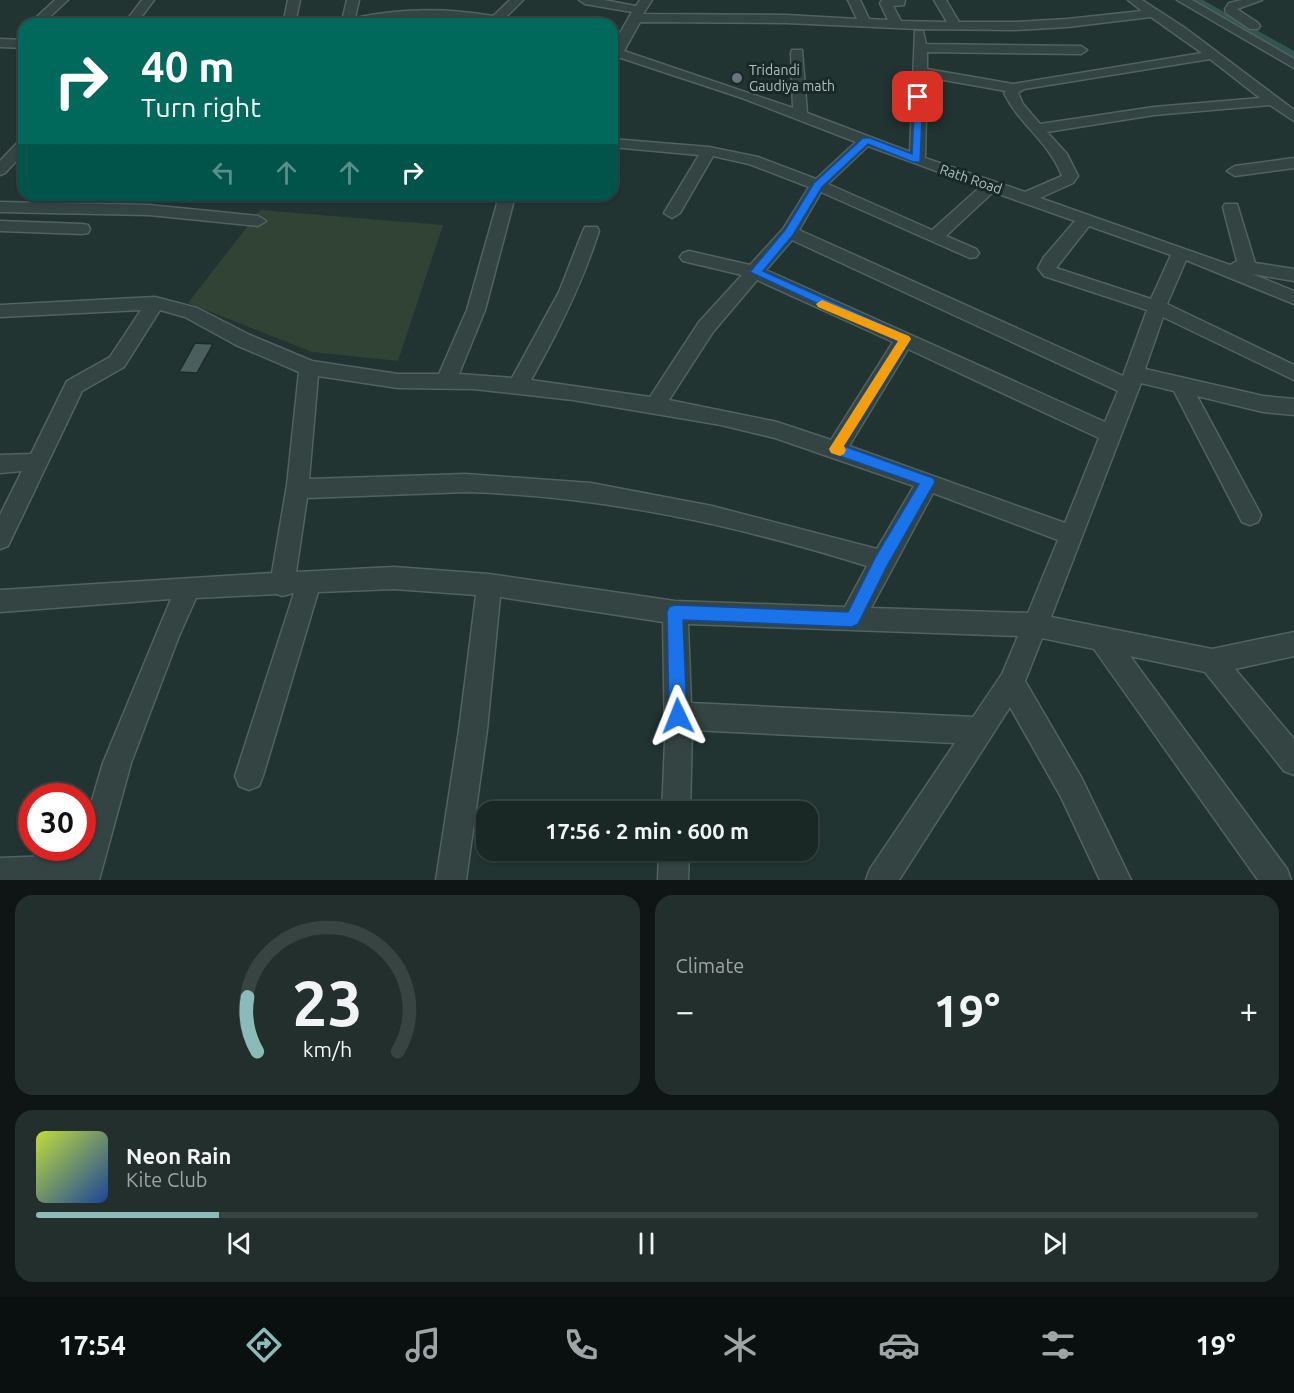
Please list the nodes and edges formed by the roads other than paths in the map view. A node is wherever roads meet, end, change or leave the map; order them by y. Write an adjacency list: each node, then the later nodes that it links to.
1 (62, 0): 17 (street)
2 (148, 0): 18 (street)
3 (294, 0): 19 (street)
4 (353, 0): 20 (street)
5 (475, 0): 16 (street)
6 (517, 0): 23 (street)
7 (585, 0): 14 (street)
8 (854, 0): 24 (street)
9 (940, 0): 27 (street)
10 (1134, 0): 15 (street)
11 (1183, 0): 35 (street)
12 (1256, 0): 28 (street)
13 (900, 2): 25 (street)
14 (640, 9): 24 (street); 29 (street)
15 (1153, 13): 27 (street); 34 (street)
16 (469, 16): 21 (street); 22 (street)
17 (42, 18)
18 (134, 18)
19 (290, 18)
20 (348, 18)
21 (381, 18)
22 (482, 18)
23 (498, 18)
24 (864, 21): 25 (street)
25 (896, 23): 26 (street)
26 (918, 25): 27 (street); 30 (street)
27 (955, 25)
28 (1275, 38)
29 (618, 45)
30 (921, 48): 31 (street); 36 (street)
31 (1081, 50)
32 (618, 52): 39 (street, Rath Road)
33 (796, 53): 39 (street)
34 (1213, 55): 37 (street); 38 (street)
35 (1294, 64)
36 (921, 72): 37 (street); 46 (street)
37 (1014, 88): 41 (street)
38 (1272, 100): 40 (street); 41 (street)
39 (800, 115): 42 (street, Rath Road)
40 (1294, 117)
41 (1037, 129): 52 (street)
42 (866, 140): 46 (street, Rath Road); 50 (street)
43 (618, 143): 45 (street)
44 (18, 150): 48 (street)
45 (709, 151): 50 (street); 56 (street)
46 (917, 160): 51 (street, Rath Road)
47 (1294, 163): 49 (street)
48 (0, 170)
49 (1235, 171)
50 (818, 185): 62 (street); 63 (street)
51 (991, 186): 52 (street, Rath Road); 63 (street)
52 (1025, 198): 57 (street, Rath Road)
53 (506, 201): 78 (street)
54 (0, 207): 58 (street)
55 (1231, 207): 67 (street)
56 (672, 213)
57 (1085, 220): 66 (street, Rath Road); 72 (street)
58 (258, 221)
59 (0, 226): 60 (street)
60 (82, 229)
61 (591, 231): 80 (street)
62 (789, 232): 68 (street); 77 (street)
63 (934, 237): 64 (street)
64 (970, 253)
65 (689, 257): 68 (street)
66 (1191, 257): 67 (street); 70 (street, Rath Road); 72 (street)
67 (1248, 268): 69 (street)
68 (756, 272): 74 (street); 81 (street)
69 (1294, 274)
70 (1294, 298)
71 (155, 303): 73 (street); 75 (street); 85 (street)
72 (1157, 307): 76 (street); 77 (street)
73 (0, 311)
74 (905, 339): 83 (street); 84 (street)
75 (309, 368): 78 (street); 88 (street)
76 (1294, 373)
77 (1131, 380): 79 (street); 83 (street)
78 (446, 382): 80 (street)
79 (1181, 385): 82 (street); 89 (street)
80 (518, 387): 81 (street)
81 (655, 406): 84 (street)
82 (1294, 407)
83 (1111, 434): 90 (street)
84 (836, 449): 87 (street)
85 (37, 462): 86 (street); 91 (street)
86 (0, 464)
87 (928, 482): 90 (street); 92 (street)
88 (298, 489): 92 (street); 94 (street)
89 (1250, 515)
90 (1071, 535): 100 (street)
91 (0, 540)
92 (882, 561): 99 (street)
93 (309, 583): 94 (street); 95 (street); 108 (street)
94 (282, 585): 96 (street)
95 (489, 585): 98 (street); 113 (street)
96 (189, 587): 97 (street); 112 (street)
97 (0, 601)
98 (675, 612): 99 (street); 105 (street)
99 (852, 619): 100 (street)
100 (1035, 625): 101 (street); 104 (street)
101 (1102, 639): 103 (street); 117 (street)
102 (1294, 644): 103 (street)
103 (1212, 660): 107 (street)
104 (1011, 683): 106 (street); 116 (street)
105 (678, 716): 106 (street); 109 (street)
106 (978, 731): 115 (street)
107 (1294, 761)
108 (249, 776)
109 (676, 801)
110 (674, 861): 114 (street)
111 (0, 873): 112 (street)
112 (85, 875)
113 (451, 880)
114 (673, 880)
115 (881, 880)
116 (1116, 880)
117 (1276, 880)

